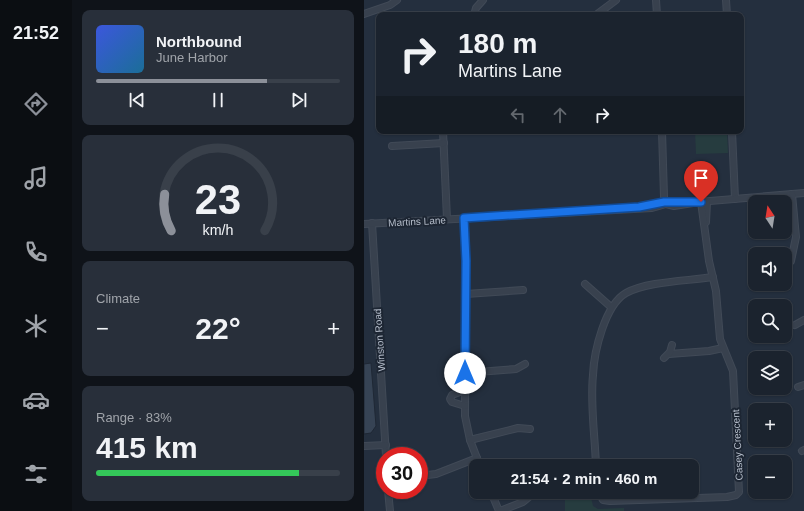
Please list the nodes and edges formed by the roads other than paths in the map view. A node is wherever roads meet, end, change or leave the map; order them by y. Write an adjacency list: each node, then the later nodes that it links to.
1 (397, 0): 10 (street)
2 (483, 0): 6 (street)
3 (616, 0): 7 (street)
4 (656, 0): 8 (street)
5 (726, 0): 9 (street)
6 (475, 12)
7 (600, 12)
8 (657, 12)
9 (727, 12)
10 (364, 14)
11 (443, 134): 14 (street)
12 (662, 134): 19 (street)
13 (732, 134): 18 (street)
14 (444, 143): 15 (street); 22 (street)
15 (392, 146)
16 (804, 193): 17 (street, Martins Lane)
17 (792, 194): 18 (street, Martins Lane); 25 (street)
18 (735, 199): 20 (street, Martins Lane)
19 (666, 202): 20 (street, Martins Lane); 21 (street, Martins Lane)
20 (704, 202): 26 (street, Casey Crescent)
21 (464, 218): 22 (street, Martins Lane); 29 (street)
22 (447, 219): 23 (street, Martins Lane)
23 (372, 223): 24 (street, Martins Lane); 41 (street, Winston Road)
24 (364, 224)
25 (792, 261)
26 (713, 275): 30 (street); 34 (street, Casey Crescent)
27 (585, 284): 30 (street)
28 (523, 290): 29 (street)
29 (466, 294): 36 (street)
30 (611, 307): 44 (street)
31 (804, 320): 32 (street)
32 (795, 325)
33 (672, 345): 34 (street)
34 (722, 348): 46 (street, Casey Crescent)
35 (525, 364): 36 (street)
36 (465, 373): 37 (street)
37 (465, 390): 38 (street); 38 (street)
38 (465, 406): 40 (street)
39 (530, 429): 40 (street)
40 (470, 440): 43 (street)
41 (386, 445): 42 (street)
42 (364, 446)
43 (477, 458): 45 (street)
44 (596, 459)
45 (428, 475)
46 (699, 498)
47 (389, 499): 52 (street)
48 (494, 499): 53 (street)
49 (527, 499): 53 (street)
50 (604, 499): 51 (street, Casey Crescent)
51 (668, 499)
52 (390, 511)
53 (500, 511)

